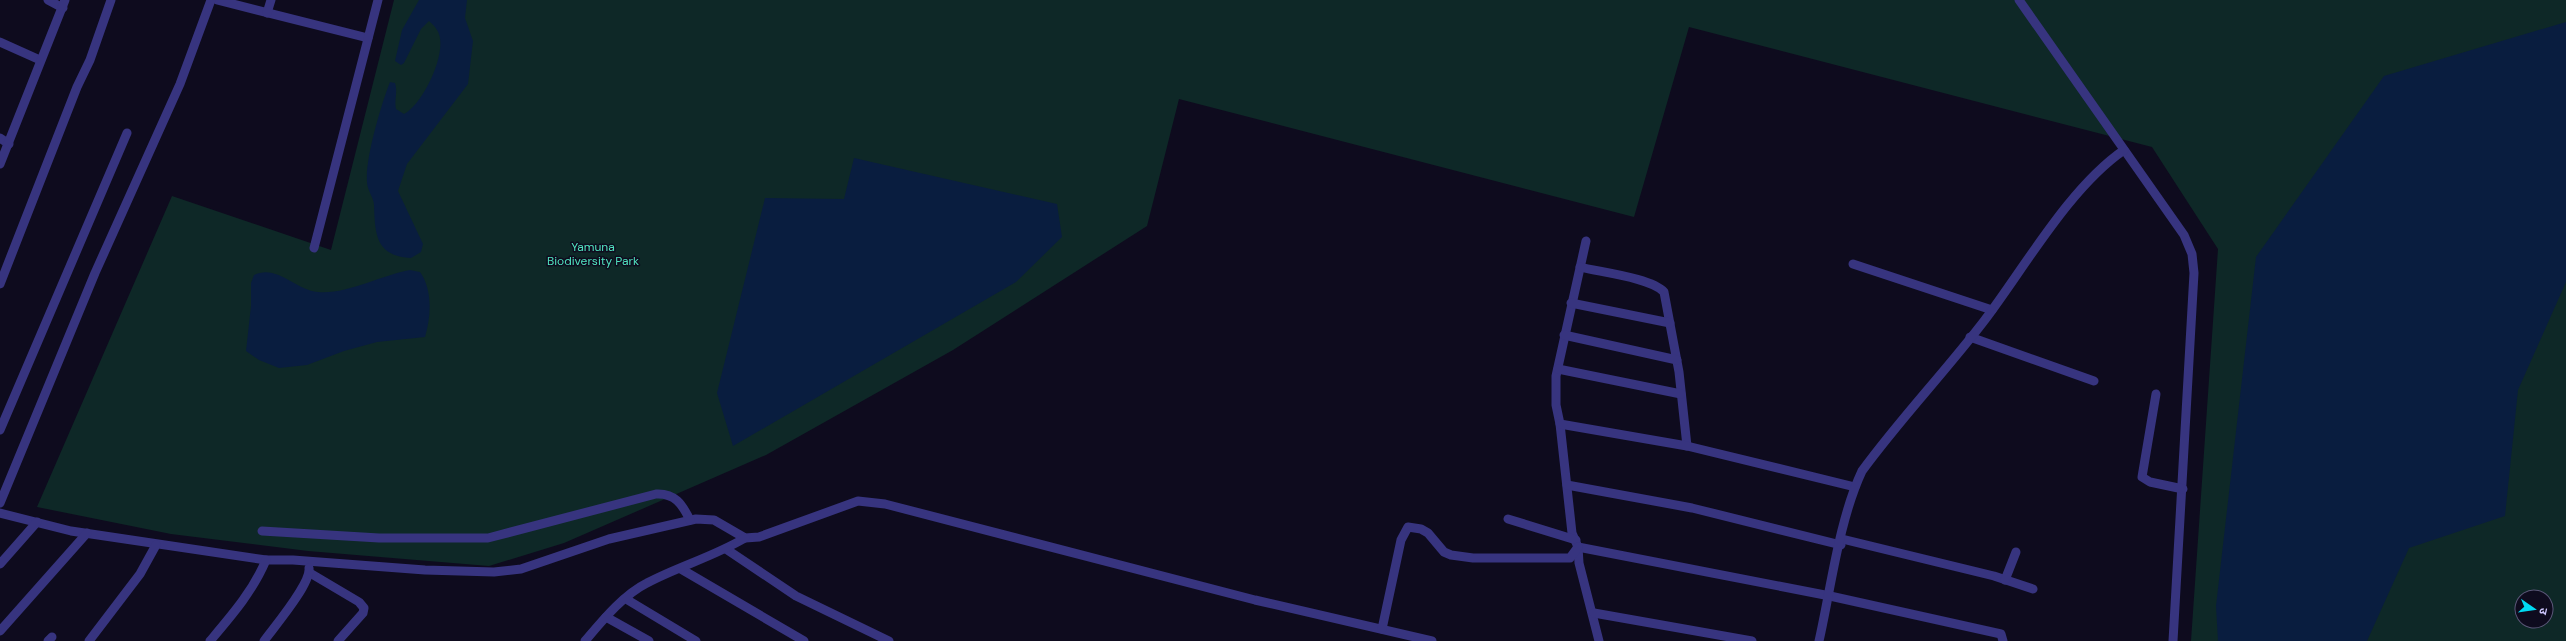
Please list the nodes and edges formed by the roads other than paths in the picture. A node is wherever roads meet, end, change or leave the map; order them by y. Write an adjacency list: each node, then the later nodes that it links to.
1 (48, 0): 8 (street)
2 (111, 0): 22 (street)
3 (211, 0): 39 (street)
4 (216, 0): 9 (street)
5 (271, 0): 9 (street)
6 (378, 0): 10 (street)
7 (2019, 0): 16 (street)
8 (64, 4): 12 (street)
9 (267, 13): 10 (street)
10 (368, 38): 19 (street)
11 (0, 42): 12 (street)
12 (40, 60): 15 (street)
13 (127, 133): 34 (street)
14 (0, 138): 15 (street)
15 (9, 144): 17 (street)
16 (2124, 150): 24 (street); 38 (street)
17 (0, 164)
18 (1586, 241): 21 (street)
19 (314, 248)
20 (1853, 264): 24 (street)
21 (1580, 267): 23 (street); 25 (street)
22 (0, 284)
23 (1571, 303): 25 (street); 26 (street)
24 (1992, 310): 27 (street)
25 (1670, 322): 28 (street)
26 (1564, 335): 28 (street); 29 (street)
27 (1970, 337): 30 (street); 37 (street)
28 (1677, 360): 31 (street)
29 (1558, 369): 31 (street); 33 (street)
30 (2094, 381)
31 (1681, 394): 35 (street)
32 (2156, 394): 38 (street)
33 (1560, 424): 35 (street); 36 (street)
34 (0, 430)
35 (1686, 446): 37 (street)
36 (1567, 485): 47 (street); 48 (street)
37 (1855, 487): 47 (street)
38 (2183, 489): 79 (street)
39 (0, 503)
40 (0, 513): 43 (street)
41 (1508, 519): 48 (street)
42 (690, 520): 44 (street); 46 (street); 53 (street)
43 (37, 522): 45 (street); 54 (street)
44 (262, 531)
45 (87, 533): 49 (street); 64 (street)
46 (744, 538): 50 (street); 63 (street)
47 (1841, 542): 57 (street); 59 (street)
48 (1577, 544): 59 (street); 61 (street); 63 (street)
49 (156, 545): 52 (street); 65 (street)
50 (726, 549): 55 (street); 73 (street)
51 (2016, 552): 57 (street)
52 (266, 560): 53 (street); 66 (street)
53 (308, 561): 56 (street)
54 (0, 564)
55 (681, 569): 60 (street); 72 (street)
56 (310, 573): 67 (street); 68 (street)
57 (2005, 580): 58 (street)
58 (2033, 589)
59 (1830, 596): 77 (street); 78 (street)
60 (626, 599): 62 (street); 71 (street)
61 (1594, 613): 75 (street); 76 (street)
62 (606, 617): 69 (street); 70 (street)
63 (1382, 629): 74 (street)
64 (0, 631)
65 (89, 641)
66 (210, 641)
67 (264, 641)
68 (338, 641)
69 (584, 641)
70 (649, 641)
71 (696, 641)
72 (804, 641)
73 (889, 641)
74 (1432, 641)
75 (1599, 641)
76 (1752, 641)
77 (1820, 641)
78 (2003, 641)
79 (2173, 641)

